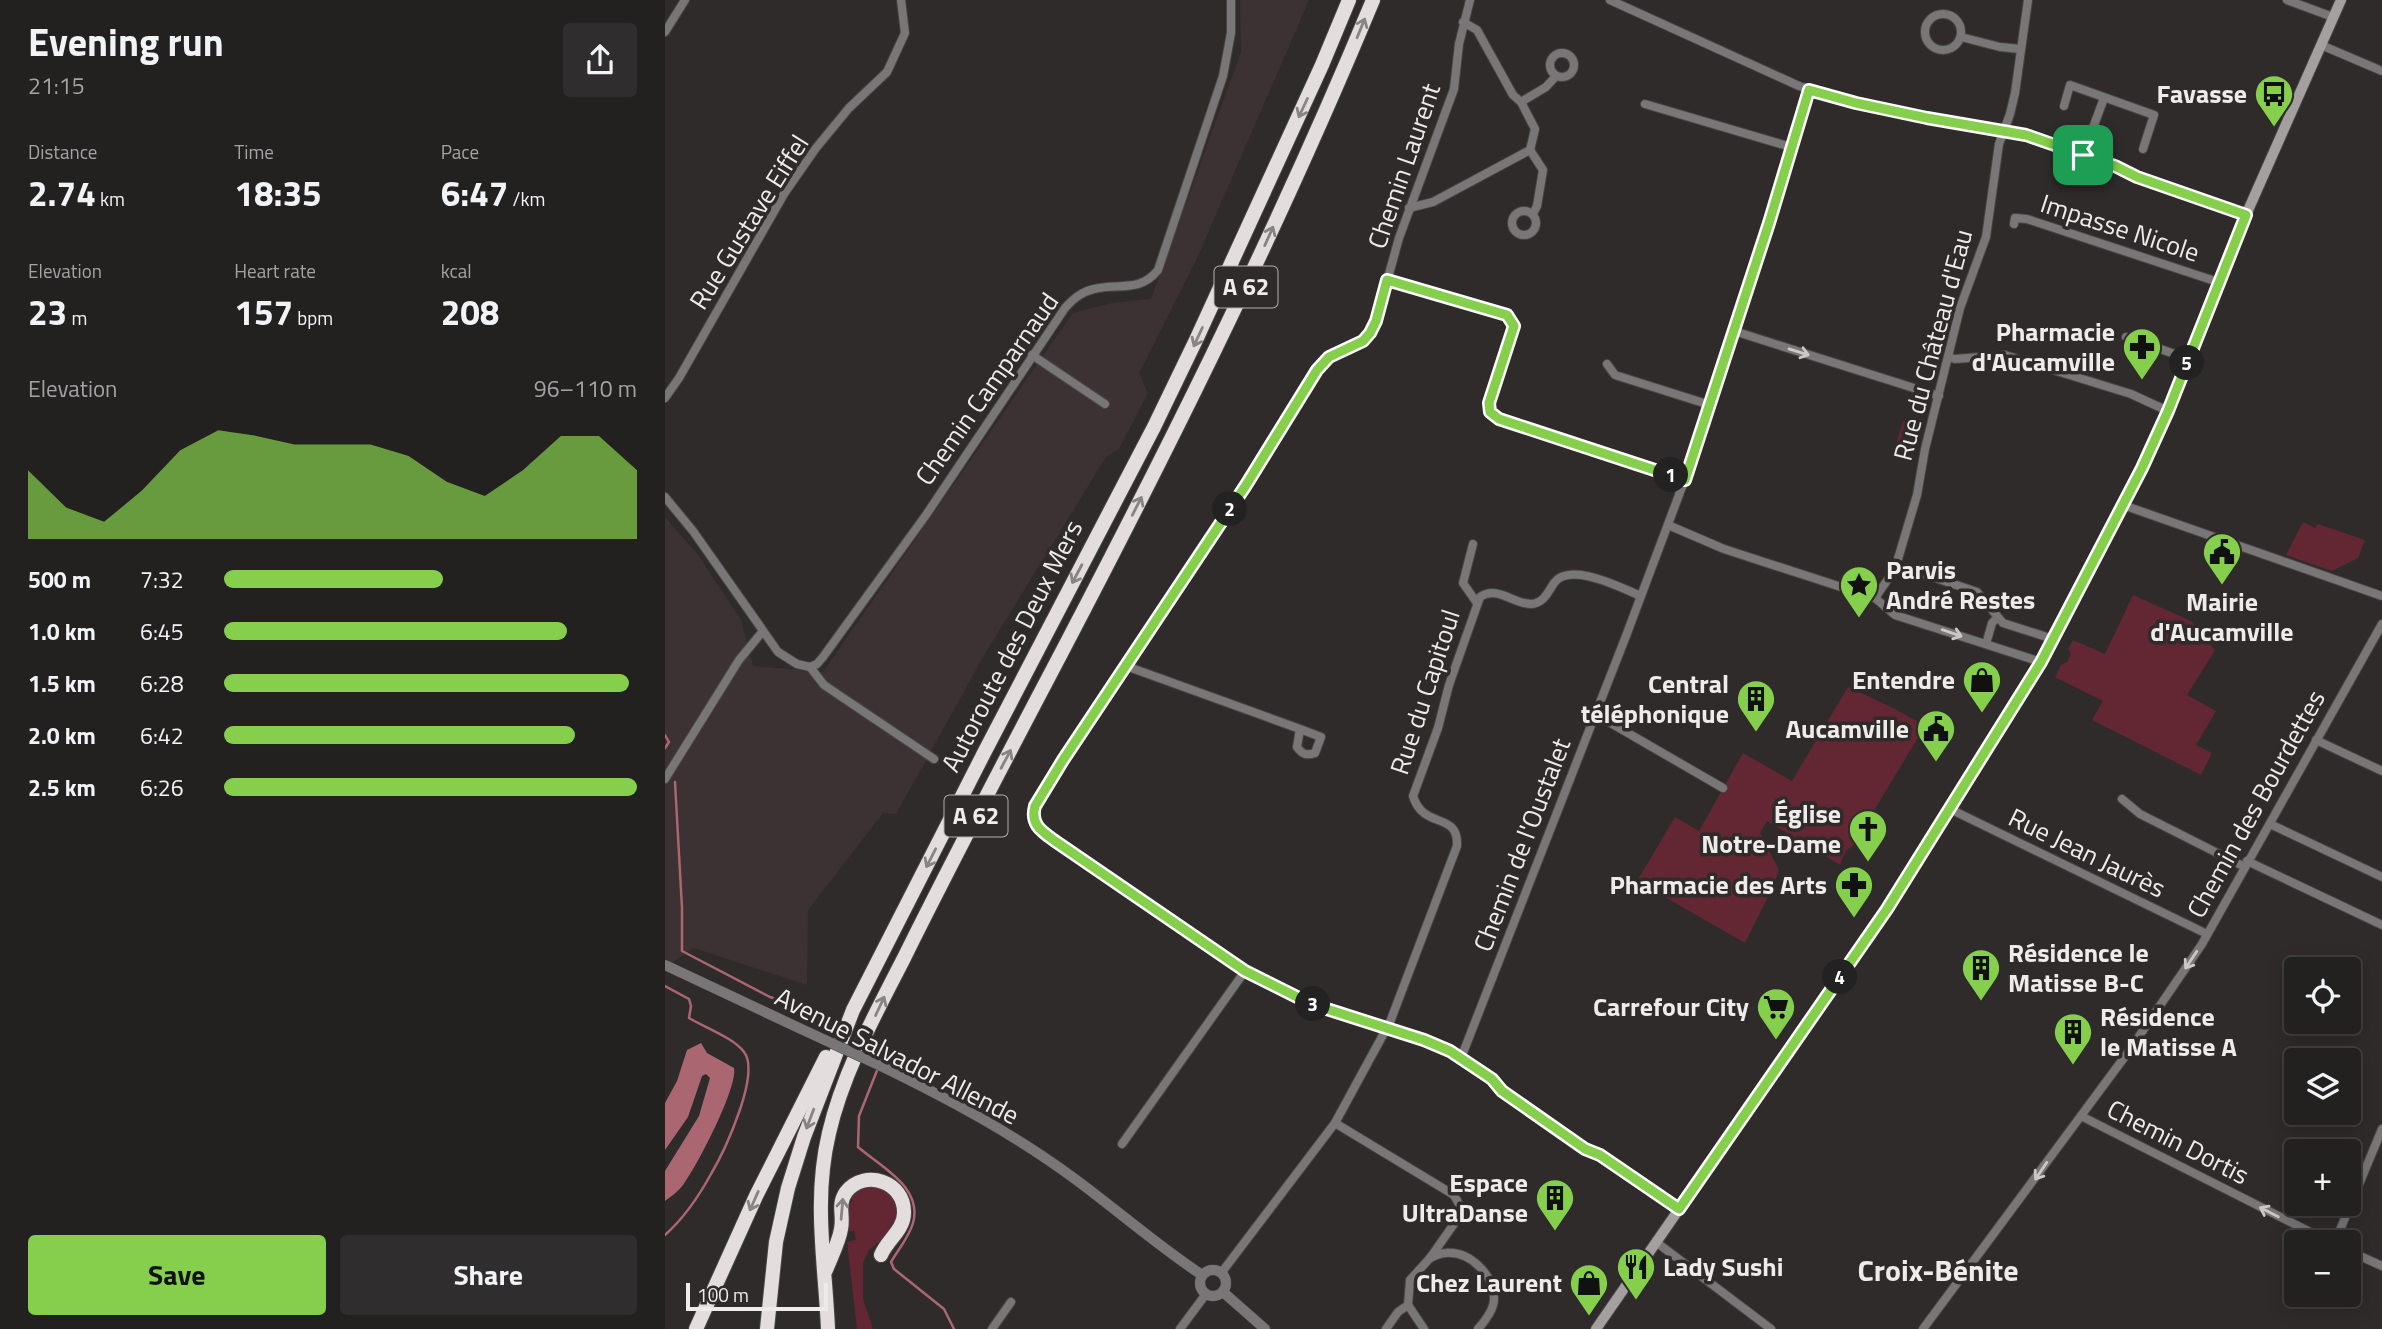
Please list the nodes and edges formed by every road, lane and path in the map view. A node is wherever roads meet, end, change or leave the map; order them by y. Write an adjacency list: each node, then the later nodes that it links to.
1 (685, 0): 13 (street)
2 (901, 0): 42 (street, Rue Gustave Eiffel)
3 (1231, 0): 37 (street, Chemin Camparnaud)
4 (1349, 0): 80 (highway, Autoroute des Deux Mers / A 62, one-way to 80)
5 (1373, 0): 96 (highway, Autoroute des Deux Mers / A 62, one-way to 5)
6 (1470, 0): 12 (street, Chemin Laurent)
7 (1610, 0): 19 (street)
8 (2028, 0): 16 (street, Rue du Château d'Eau)
9 (2287, 0): 11 (street)
10 (2341, 0): 11 (main road)
11 (2333, 17): 15 (main road)
12 (1463, 22): 21 (street); 29 (street, Chemin Laurent)
13 (665, 32)
14 (1961, 37): 14 (street); 16 (street)
15 (2321, 45): 17 (street); 31 (main road)
16 (2020, 49): 24 (street, Rue du Château d'Eau)
17 (2382, 71)
18 (1556, 76): 21 (street)
19 (1809, 90): 24 (street); 25 (street, Chemin de l'Oustalet)
20 (2104, 98): 23 (street); 26 (street); 28 (street)
21 (1521, 102): 27 (street)
22 (1645, 104): 25 (street)
23 (2064, 106)
24 (2005, 130): 28 (street); 38 (street, Rue du Château d'Eau)
25 (1791, 148): 35 (street, Chemin de l'Oustalet)
26 (2143, 149)
27 (1530, 150): 29 (street); 30 (street)
28 (2083, 155): 31 (street)
29 (1409, 208): 33 (street, Chemin Laurent)
30 (1532, 214)
31 (2246, 215): 34 (main road)
32 (2014, 224): 34 (street, Impasse Nicole)
33 (1387, 280): 46 (street); 62 (street, Chemin Laurent)
34 (2218, 282): 39 (main road)
35 (1734, 331): 41 (street, one-way to 41); 44 (street, Chemin de l'Oustalet)
36 (2126, 337): 39 (street)
37 (1033, 355): 43 (street); 63 (street, Chemin Camparnaud)
38 (1948, 357): 41 (street, Rue du Château d'Eau); 45 (street)
39 (2189, 359): 45 (main road)
40 (1607, 364): 44 (street)
41 (1939, 396): 51 (street, Rue du Château d'Eau)
42 (665, 398)
43 (1105, 404)
44 (1710, 405): 46 (street, Chemin de l'Oustalet)
45 (2168, 411): 48 (main road)
46 (1685, 480): 49 (street, Chemin de l'Oustalet)
47 (665, 498): 58 (street)
48 (2123, 505): 53 (street); 59 (main road)
49 (1668, 525): 52 (street, Chemin de l'Oustalet); 54 (street)
50 (1473, 544): 55 (street)
51 (1895, 569): 54 (street, Rue du Château d'Eau); 56 (street)
52 (1641, 596): 55 (street, Rue du Capitoul); 64 (street, Chemin de l'Oustalet)
53 (2382, 596)
54 (1875, 598): 60 (street, one-way to 60)
55 (1477, 603): 81 (street, Rue du Capitoul)
56 (1997, 618): 59 (street); 60 (street)
57 (2382, 624): 66 (street, Chemin des Bourdettes)
58 (762, 631): 63 (street); 69 (street)
59 (2053, 639): 61 (main road)
60 (1986, 644): 61 (street)
61 (2041, 662): 72 (main road)
62 (1126, 666): 65 (street); 79 (street, Chemin Laurent)
63 (810, 667): 67 (street)
64 (1595, 715): 70 (street); 82 (street, Chemin de l'Oustalet)
65 (1300, 729)
66 (2316, 740): 68 (street); 73 (street, Chemin des Bourdettes)
67 (934, 759)
68 (2382, 771)
69 (665, 779)
70 (1723, 788)
71 (2122, 799): 74 (street)
72 (1950, 809): 77 (street, Rue Jean Jaurès); 87 (main road)
73 (2270, 824): 74 (street, Chemin des Bourdettes); 75 (street)
74 (2246, 864): 76 (street); 77 (street, Chemin des Bourdettes)
75 (2382, 877)
76 (2382, 925)
77 (2207, 934): 83 (street, Chemin des Bourdettes, one-way to 83)
78 (665, 965): 97 (street, Avenue Salvador Allende, bridge)
79 (1245, 971): 81 (street); 86 (street)
80 (853, 1010): 102 (highway, one-way to 102); 103 (highway, Autoroute des Deux Mers / A 62, one-way to 103)
81 (1386, 1028): 82 (street); 84 (street, Rue du Capitoul)
82 (1461, 1058): 87 (street)
83 (2081, 1116): 88 (street, Chemin Dortis, one-way to 83); 113 (street, Chemin des Bourdettes, one-way to 113)
84 (1335, 1123): 93 (street); 95 (street, Rue du Capitoul)
85 (2382, 1129): 89 (street)
86 (1122, 1144)
87 (1679, 1209): 90 (main road)
88 (2309, 1230)
89 (2338, 1230)
90 (1656, 1242): 111 (main road); 112 (street)
91 (881, 1255): 96 (highway, one-way to 91)
92 (2361, 1256): 94 (street)
93 (1430, 1258): 101 (street); 110 (street)
94 (2382, 1266)
95 (1222, 1272): 97 (street); 98 (street)
96 (824, 1274): 104 (highway, Autoroute des Deux Mers / A 62)
97 (1202, 1275): 99 (street)
98 (1223, 1292): 99 (street); 107 (street)
99 (1206, 1294): 106 (street)
100 (1011, 1302): 105 (street)
101 (1408, 1306): 108 (street); 109 (street)
102 (696, 1329)
103 (767, 1329)
104 (830, 1329)
105 (992, 1329)
106 (1180, 1329)
107 (1265, 1329)
108 (1386, 1329)
109 (1424, 1329)
110 (1478, 1329)
111 (1596, 1329)
112 (1771, 1329)
113 (1923, 1329)

